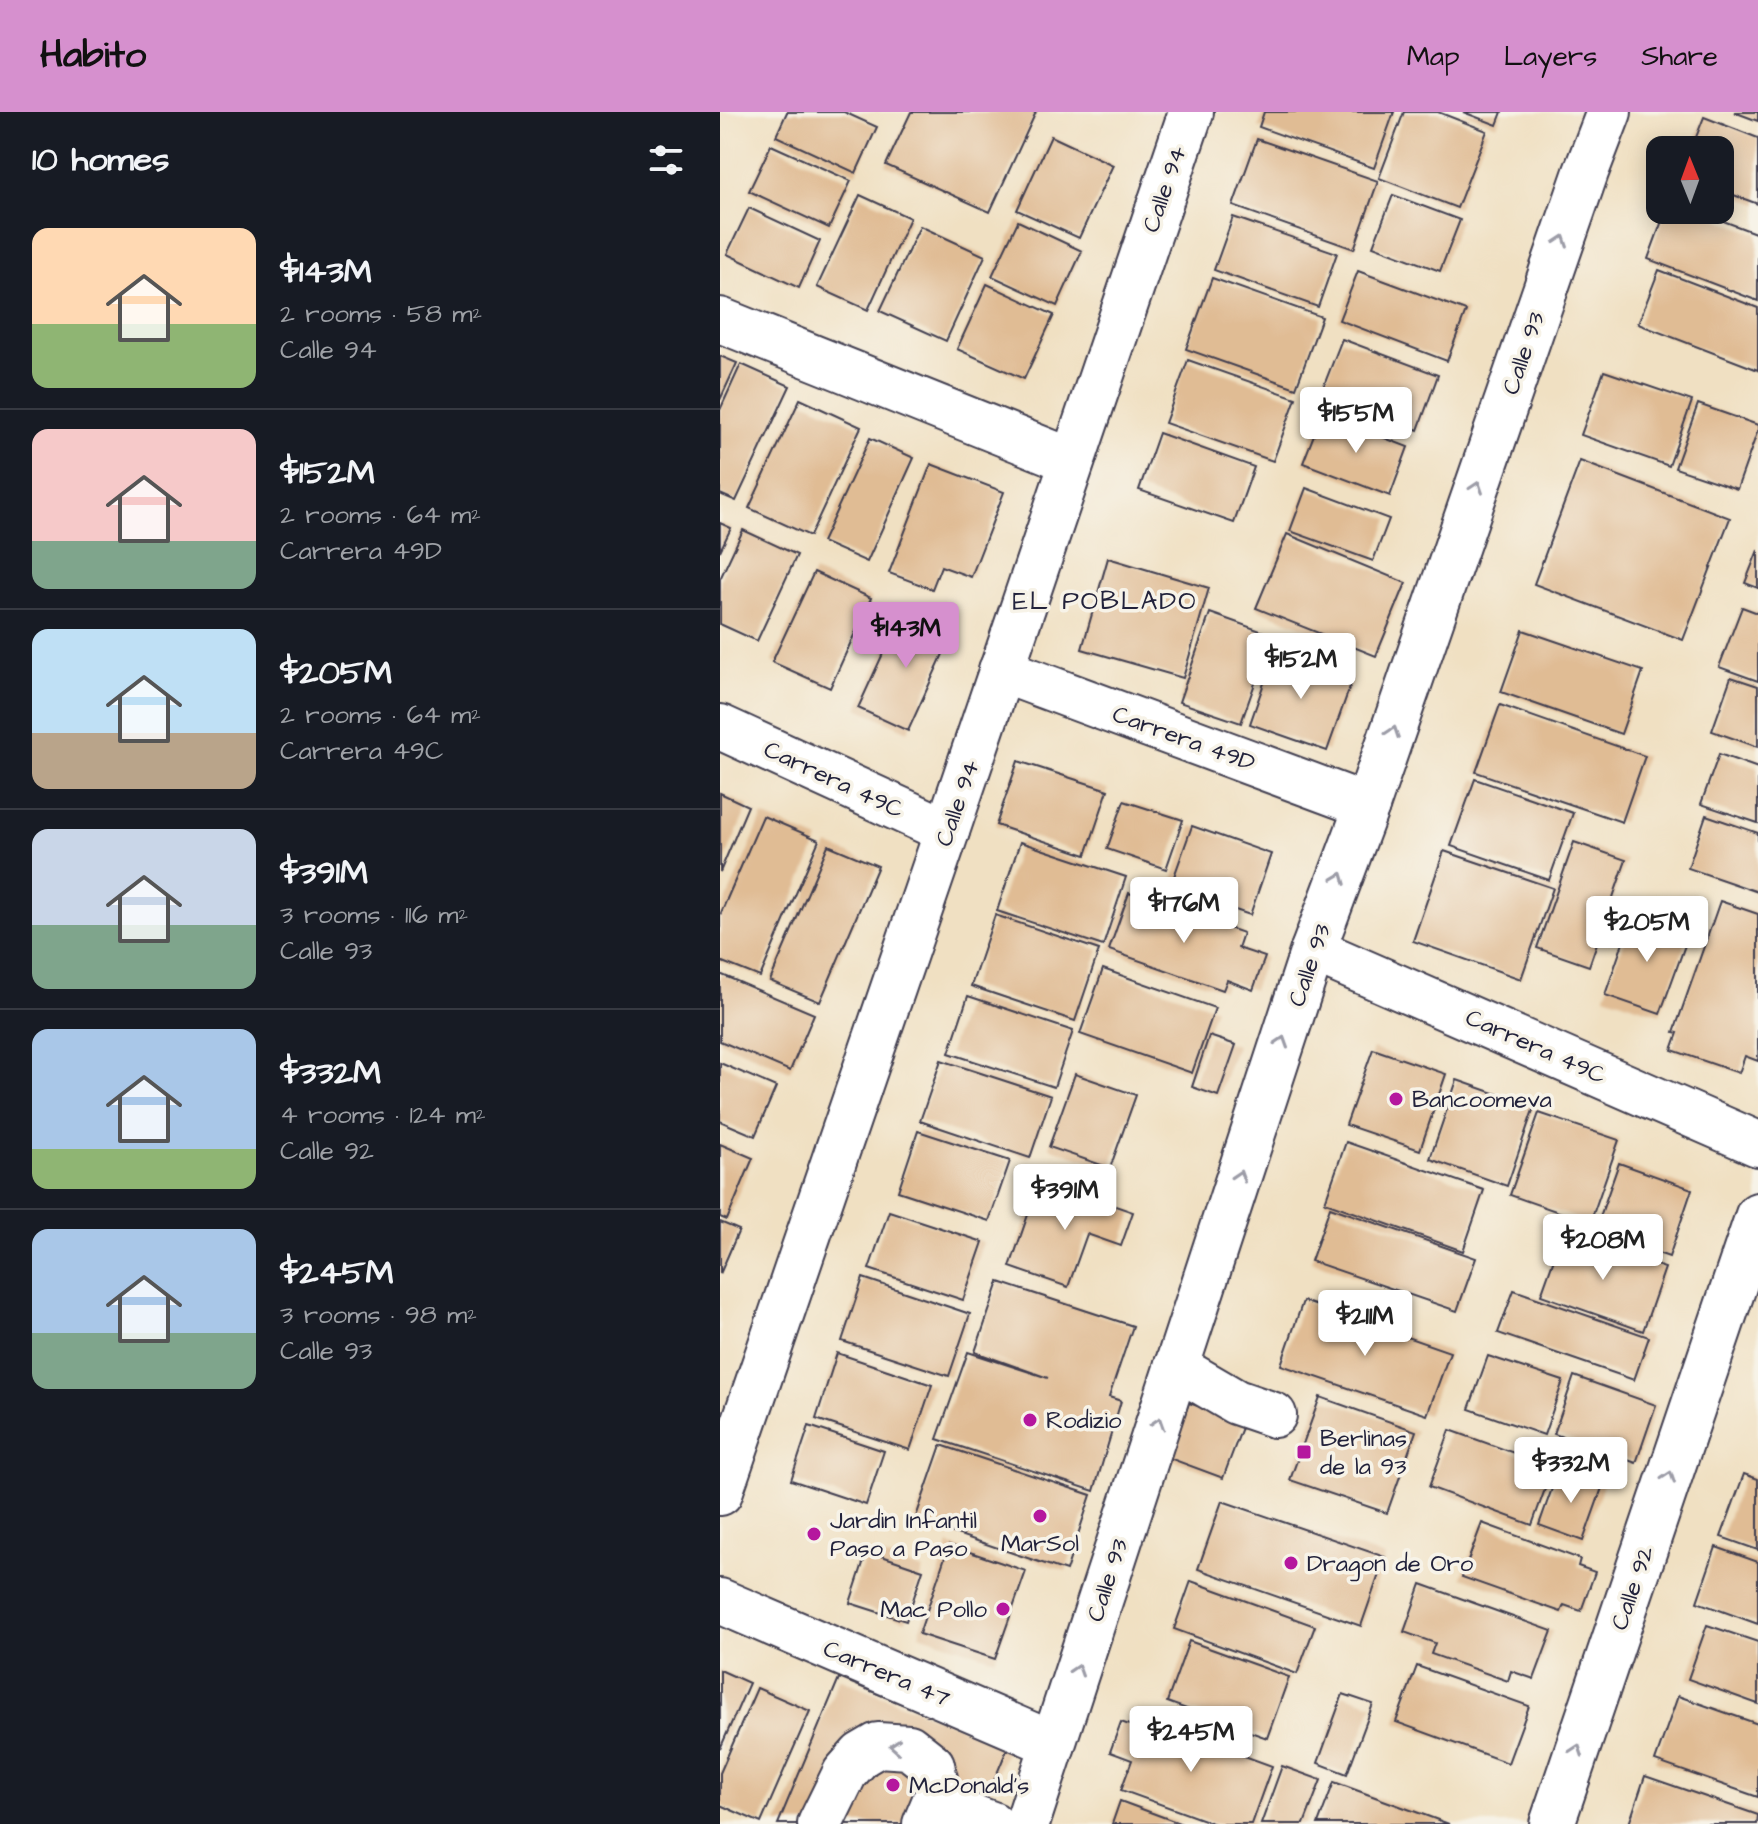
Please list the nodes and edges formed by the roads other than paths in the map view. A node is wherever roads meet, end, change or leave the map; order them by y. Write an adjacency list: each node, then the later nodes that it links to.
1 (1191, 112): 4 (street, Calle 94)
2 (1609, 112): 7 (street, Calle 93, one-way to 2)
3 (720, 320): 4 (street)
4 (1072, 461): 5 (street, Calle 94)
5 (1001, 670): 7 (street, Carrera 49D); 8 (street, Calle 94)
6 (720, 727): 8 (street, Carrera 49C)
7 (1367, 806): 9 (street, Calle 93, one-way to 7)
8 (947, 831): 14 (street, Calle 94)
9 (1313, 950): 10 (street, Carrera 49C); 12 (street, Calle 93, one-way to 9)
10 (1758, 1144)
11 (1758, 1215): 21 (street, Calle 92, one-way to 11)
12 (1176, 1367): 13 (street); 16 (street, Calle 93, one-way to 12)
13 (1274, 1415)
14 (720, 1493)
15 (720, 1601): 16 (street, Carrera 47)
16 (1053, 1744): 20 (street, Calle 93)
17 (930, 1813): 18 (street, one-way to 18); 19 (street)
18 (820, 1824)
19 (992, 1824)
20 (1027, 1824)
21 (1552, 1824)

